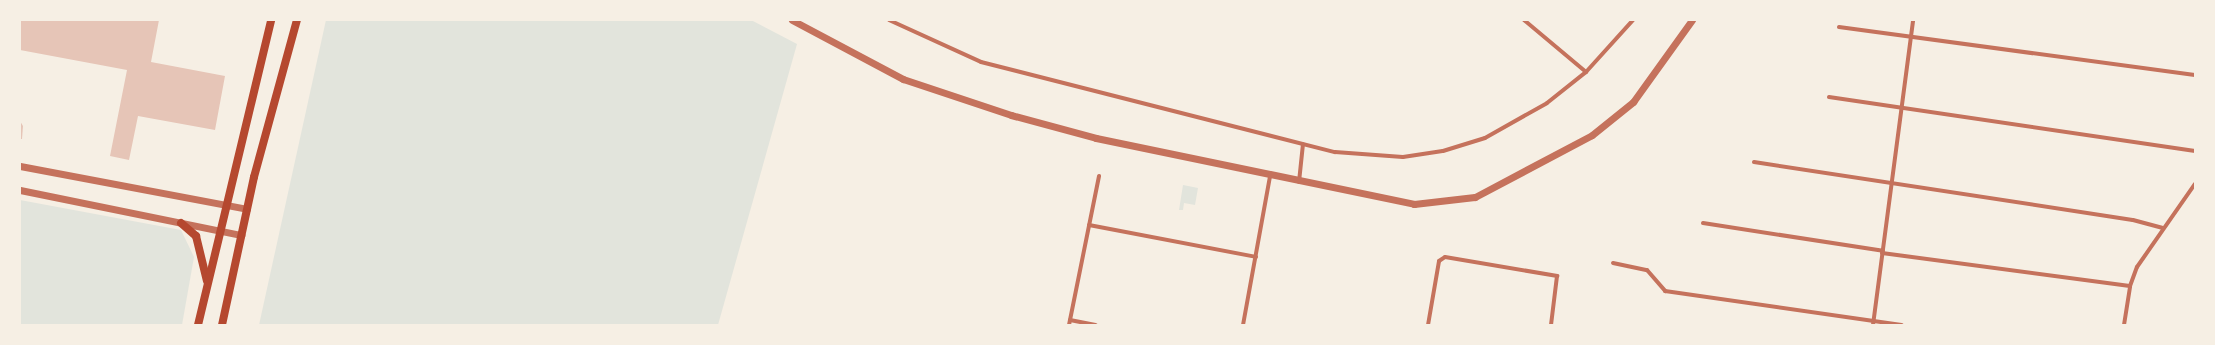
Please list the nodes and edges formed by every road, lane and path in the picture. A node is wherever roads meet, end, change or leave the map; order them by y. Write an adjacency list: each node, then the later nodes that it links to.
1 (271, 20): 25 (main road)
2 (297, 20): 26 (main road)
3 (792, 20): 20 (street)
4 (889, 20): 15 (street)
5 (1524, 20): 11 (street)
6 (1633, 20): 11 (street)
7 (1692, 20): 21 (street)
8 (1913, 20): 10 (street)
9 (1839, 28): 10 (street)
10 (1911, 38): 12 (street); 14 (street)
11 (1586, 72): 15 (street)
12 (2195, 75)
13 (1829, 96): 14 (street)
14 (1901, 108): 16 (street); 22 (street)
15 (1303, 144): 21 (street)
16 (2195, 151)
17 (1754, 162): 22 (street)
18 (20, 166): 25 (street)
19 (1099, 176): 29 (street)
20 (1270, 177): 21 (street); 34 (street)
21 (1299, 182)
22 (1892, 183): 30 (street); 33 (street)
23 (2195, 184): 30 (street)
24 (20, 190): 27 (street)
25 (226, 205): 26 (street); 31 (main road)
26 (247, 209): 32 (main road)
27 (181, 223): 31 (street); 36 (main road)
28 (1703, 223): 33 (street)
29 (1089, 225): 34 (street); 38 (street)
30 (2162, 228): 37 (street)
31 (220, 230): 32 (street); 36 (main road)
32 (241, 235): 41 (main road)
33 (1882, 252): 37 (street); 39 (street)
34 (1256, 257): 43 (street)
35 (1613, 263): 39 (street)
36 (207, 284): 40 (main road)
37 (2130, 286): 47 (street)
38 (1070, 322): 42 (street)
39 (1873, 323): 46 (street)
40 (198, 325)
41 (222, 325)
42 (1096, 325)
43 (1243, 325)
44 (1428, 325): 45 (street)
45 (1551, 325)
46 (1902, 325)
47 (2124, 325)

